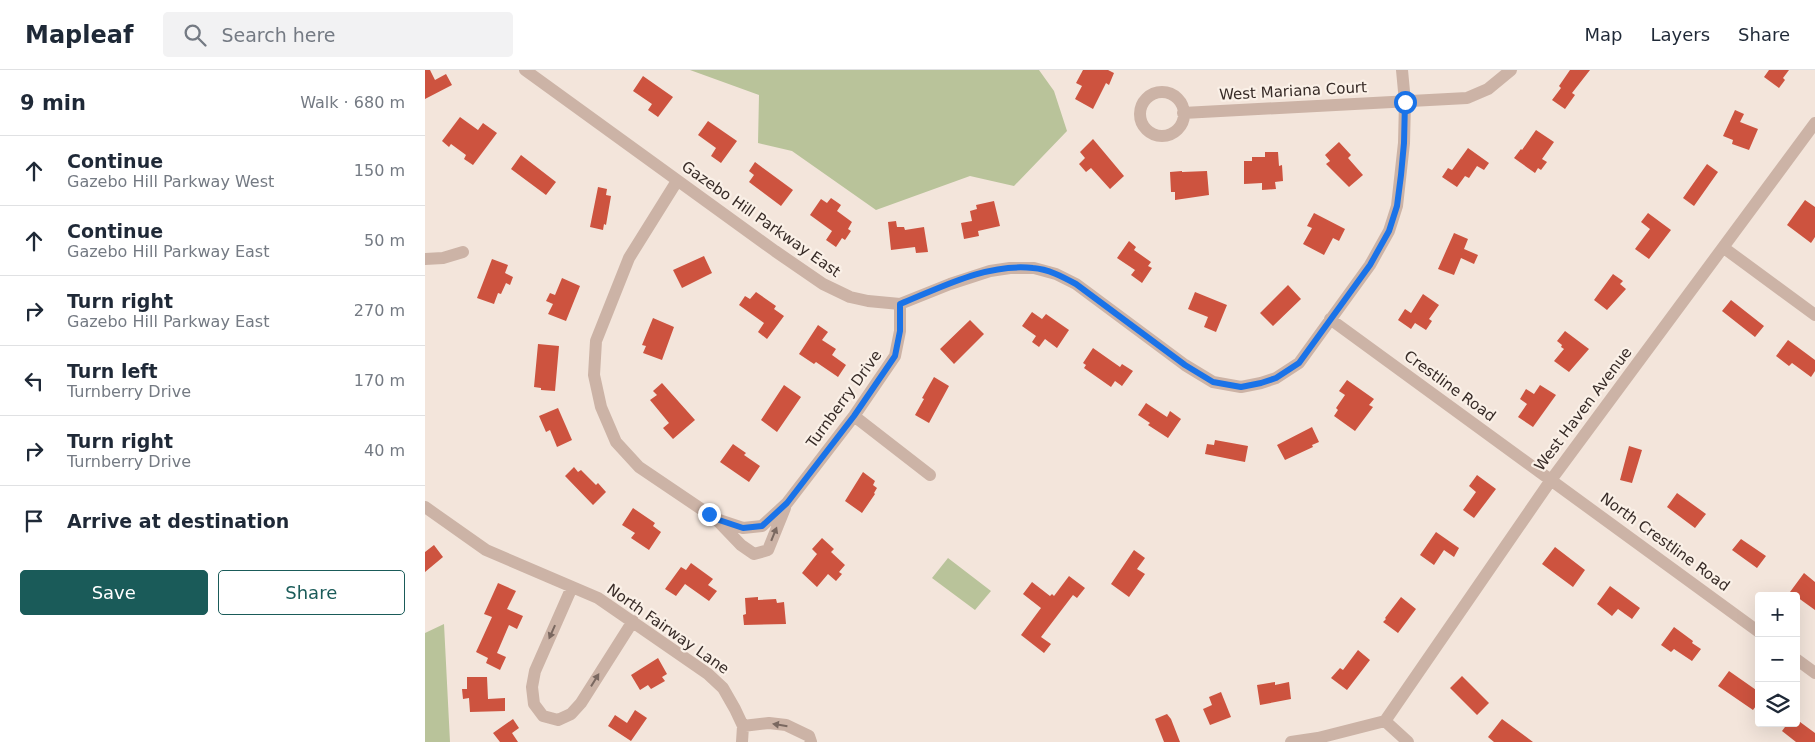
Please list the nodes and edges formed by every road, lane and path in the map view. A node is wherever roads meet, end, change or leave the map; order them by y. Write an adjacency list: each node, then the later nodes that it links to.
1 (525, 70): 7 (street, Gazebo Hill Parkway East)
2 (1402, 70): 4 (street, Gazebo Hill Parkway East)
3 (1511, 70): 4 (street, West Mariana Court)
4 (1405, 102): 5 (street, West Mariana Court); 13 (street, Gazebo Hill Parkway East)
5 (1183, 113)
6 (1815, 124): 8 (street, West Haven Avenue)
7 (677, 181): 11 (street, Gazebo Hill Parkway East); 19 (street, Turnberry Drive)
8 (1723, 248): 12 (street); 16 (street, West Haven Avenue)
9 (463, 252): 10 (street)
10 (425, 259)
11 (900, 304): 13 (street, Gazebo Hill Parkway East); 14 (street, Turnberry Drive)
12 (1815, 314)
13 (1330, 319): 16 (street, Crestline Road)
14 (854, 416): 15 (street); 17 (street, Turnberry Drive)
15 (930, 475)
16 (1551, 480): 22 (street, North Crestline Road); 25 (street, West Haven Avenue)
17 (787, 503): 19 (street, Turnberry Drive); 19 (street, Turnberry Drive, one-way to 17)
18 (425, 507): 20 (street, North Fairway Lane)
19 (716, 519)
20 (572, 587): 21 (street, North Fairway Lane); 21 (street, one-way to 21)
21 (633, 620): 26 (street, North Fairway Lane)
22 (1755, 629)
23 (1800, 662): 24 (street)
24 (1815, 673)
25 (1385, 720): 27 (street); 31 (street)
26 (743, 726): 28 (street); 29 (street, one-way to 26)
27 (1317, 740): 30 (street)
28 (742, 742)
29 (811, 742)
30 (1291, 742)
31 (1407, 742)

